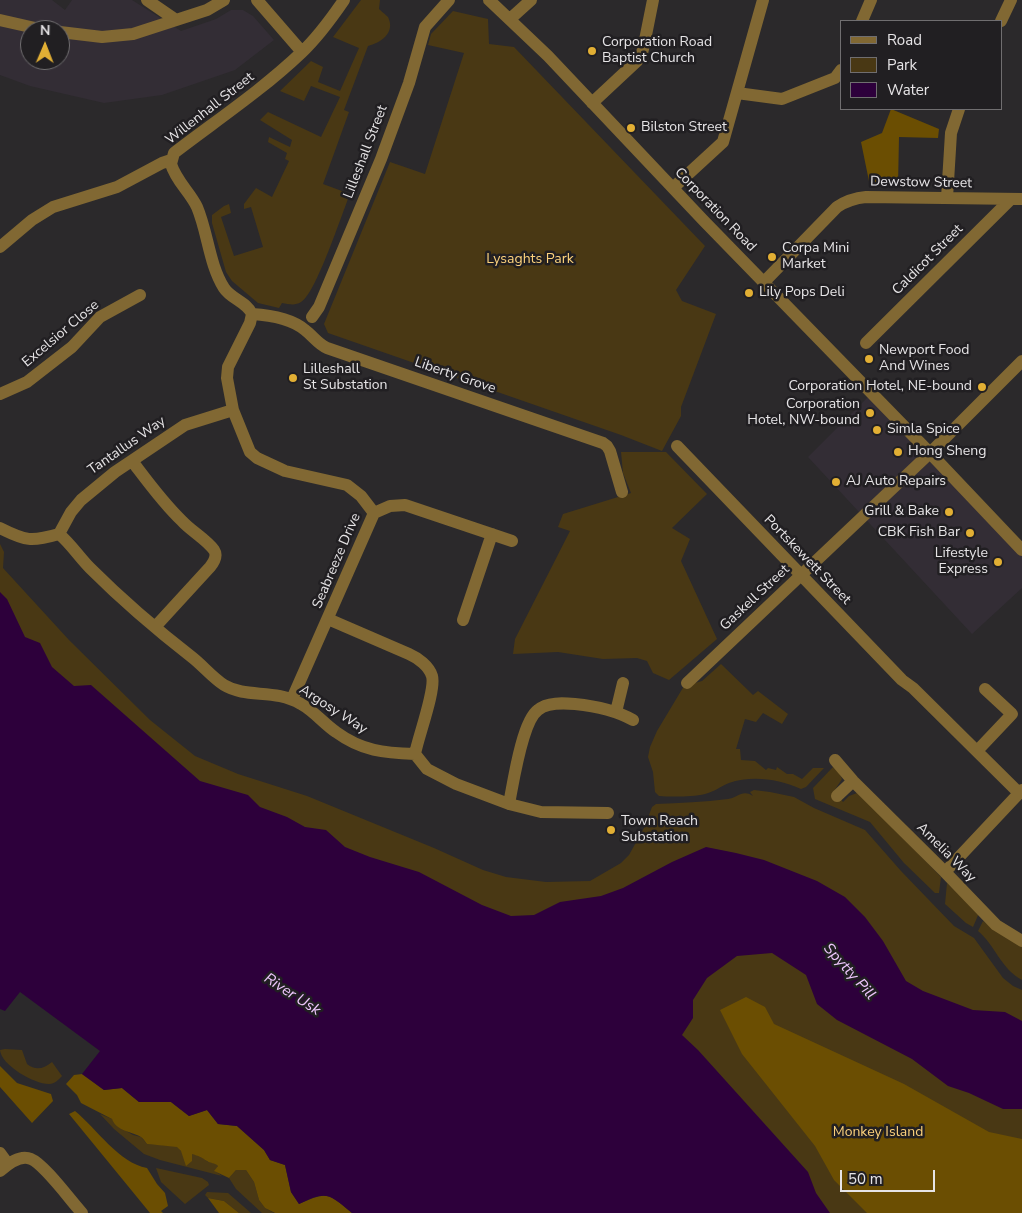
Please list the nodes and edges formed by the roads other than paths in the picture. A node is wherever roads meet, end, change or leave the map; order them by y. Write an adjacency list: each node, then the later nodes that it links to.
1 (147, 0): 13 (street)
2 (224, 0): 13 (street)
3 (257, 0): 19 (street)
4 (344, 0): 19 (street, Willenhall Street)
5 (449, 0): 32 (street, Lilleshall Street)
6 (489, 0): 14 (street, Corporation Road)
7 (531, 0): 14 (street)
8 (653, 0): 22 (street)
9 (764, 0): 21 (street)
10 (871, 0): 15 (street)
11 (1010, 2): 16 (street)
12 (0, 20): 17 (street)
13 (176, 20): 18 (street)
14 (510, 20): 22 (street, Corporation Road)
15 (862, 20)
16 (1001, 20)
17 (20, 25)
18 (70, 33)
19 (302, 52): 24 (street, Willenhall Street)
20 (840, 71): 21 (street)
21 (736, 93): 25 (street)
22 (592, 103): 25 (street, Corporation Road)
23 (959, 110): 26 (street)
24 (171, 160): 28 (street, Willenhall Street); 31 (street)
25 (674, 187): 29 (street, Corporation Road)
26 (947, 198): 27 (street, Dewstow Street); 29 (street, Dewstow Street)
27 (1016, 199): 33 (street, Caldicot Street)
28 (0, 247)
29 (764, 282): 38 (street, Corporation Road)
30 (140, 294): 35 (street, Excelsior Close)
31 (252, 314): 36 (street); 40 (street, Liberty Grove)
32 (312, 317)
33 (866, 343)
34 (1022, 361): 38 (street, Gaskell Street)
35 (0, 394)
36 (233, 410): 39 (street, Tantallus Way); 41 (street)
37 (677, 446): 47 (street, Portskewett Street)
38 (930, 453): 46 (street, Corporation Road); 47 (street, Gaskell Street)
39 (132, 461): 43 (street, Tantallus Way); 50 (street)
40 (622, 492)
41 (374, 512): 44 (street, Seabreeze Drive); 48 (street, Seabreeze Drive)
42 (0, 528): 43 (street)
43 (59, 534): 50 (street, Argosy Way)
44 (492, 534): 45 (street, Seabreeze Drive); 49 (street)
45 (512, 541)
46 (1022, 550)
47 (801, 575): 52 (street, Gaskell Street); 57 (street, Portskewett Street)
48 (328, 619): 54 (street, Seabreeze Drive); 58 (street)
49 (463, 620)
50 (155, 627): 54 (street, Argosy Way)
51 (623, 683): 55 (street)
52 (687, 683)
53 (985, 689): 57 (street)
54 (292, 699): 58 (street, Argosy Way)
55 (616, 712): 56 (street); 63 (street)
56 (634, 720)
57 (977, 751): 61 (street, Portskewett Street)
58 (415, 754): 63 (street)
59 (835, 760): 60 (street, Amelia Way)
60 (853, 781): 62 (street); 65 (street, Amelia Way)
61 (1020, 792): 65 (street)
62 (838, 796)
63 (509, 804): 64 (street)
64 (608, 813)
65 (944, 872): 66 (street, Amelia Way)
66 (1022, 941)
67 (0, 1153): 68 (street)
68 (4, 1168): 69 (street)
69 (82, 1213)

